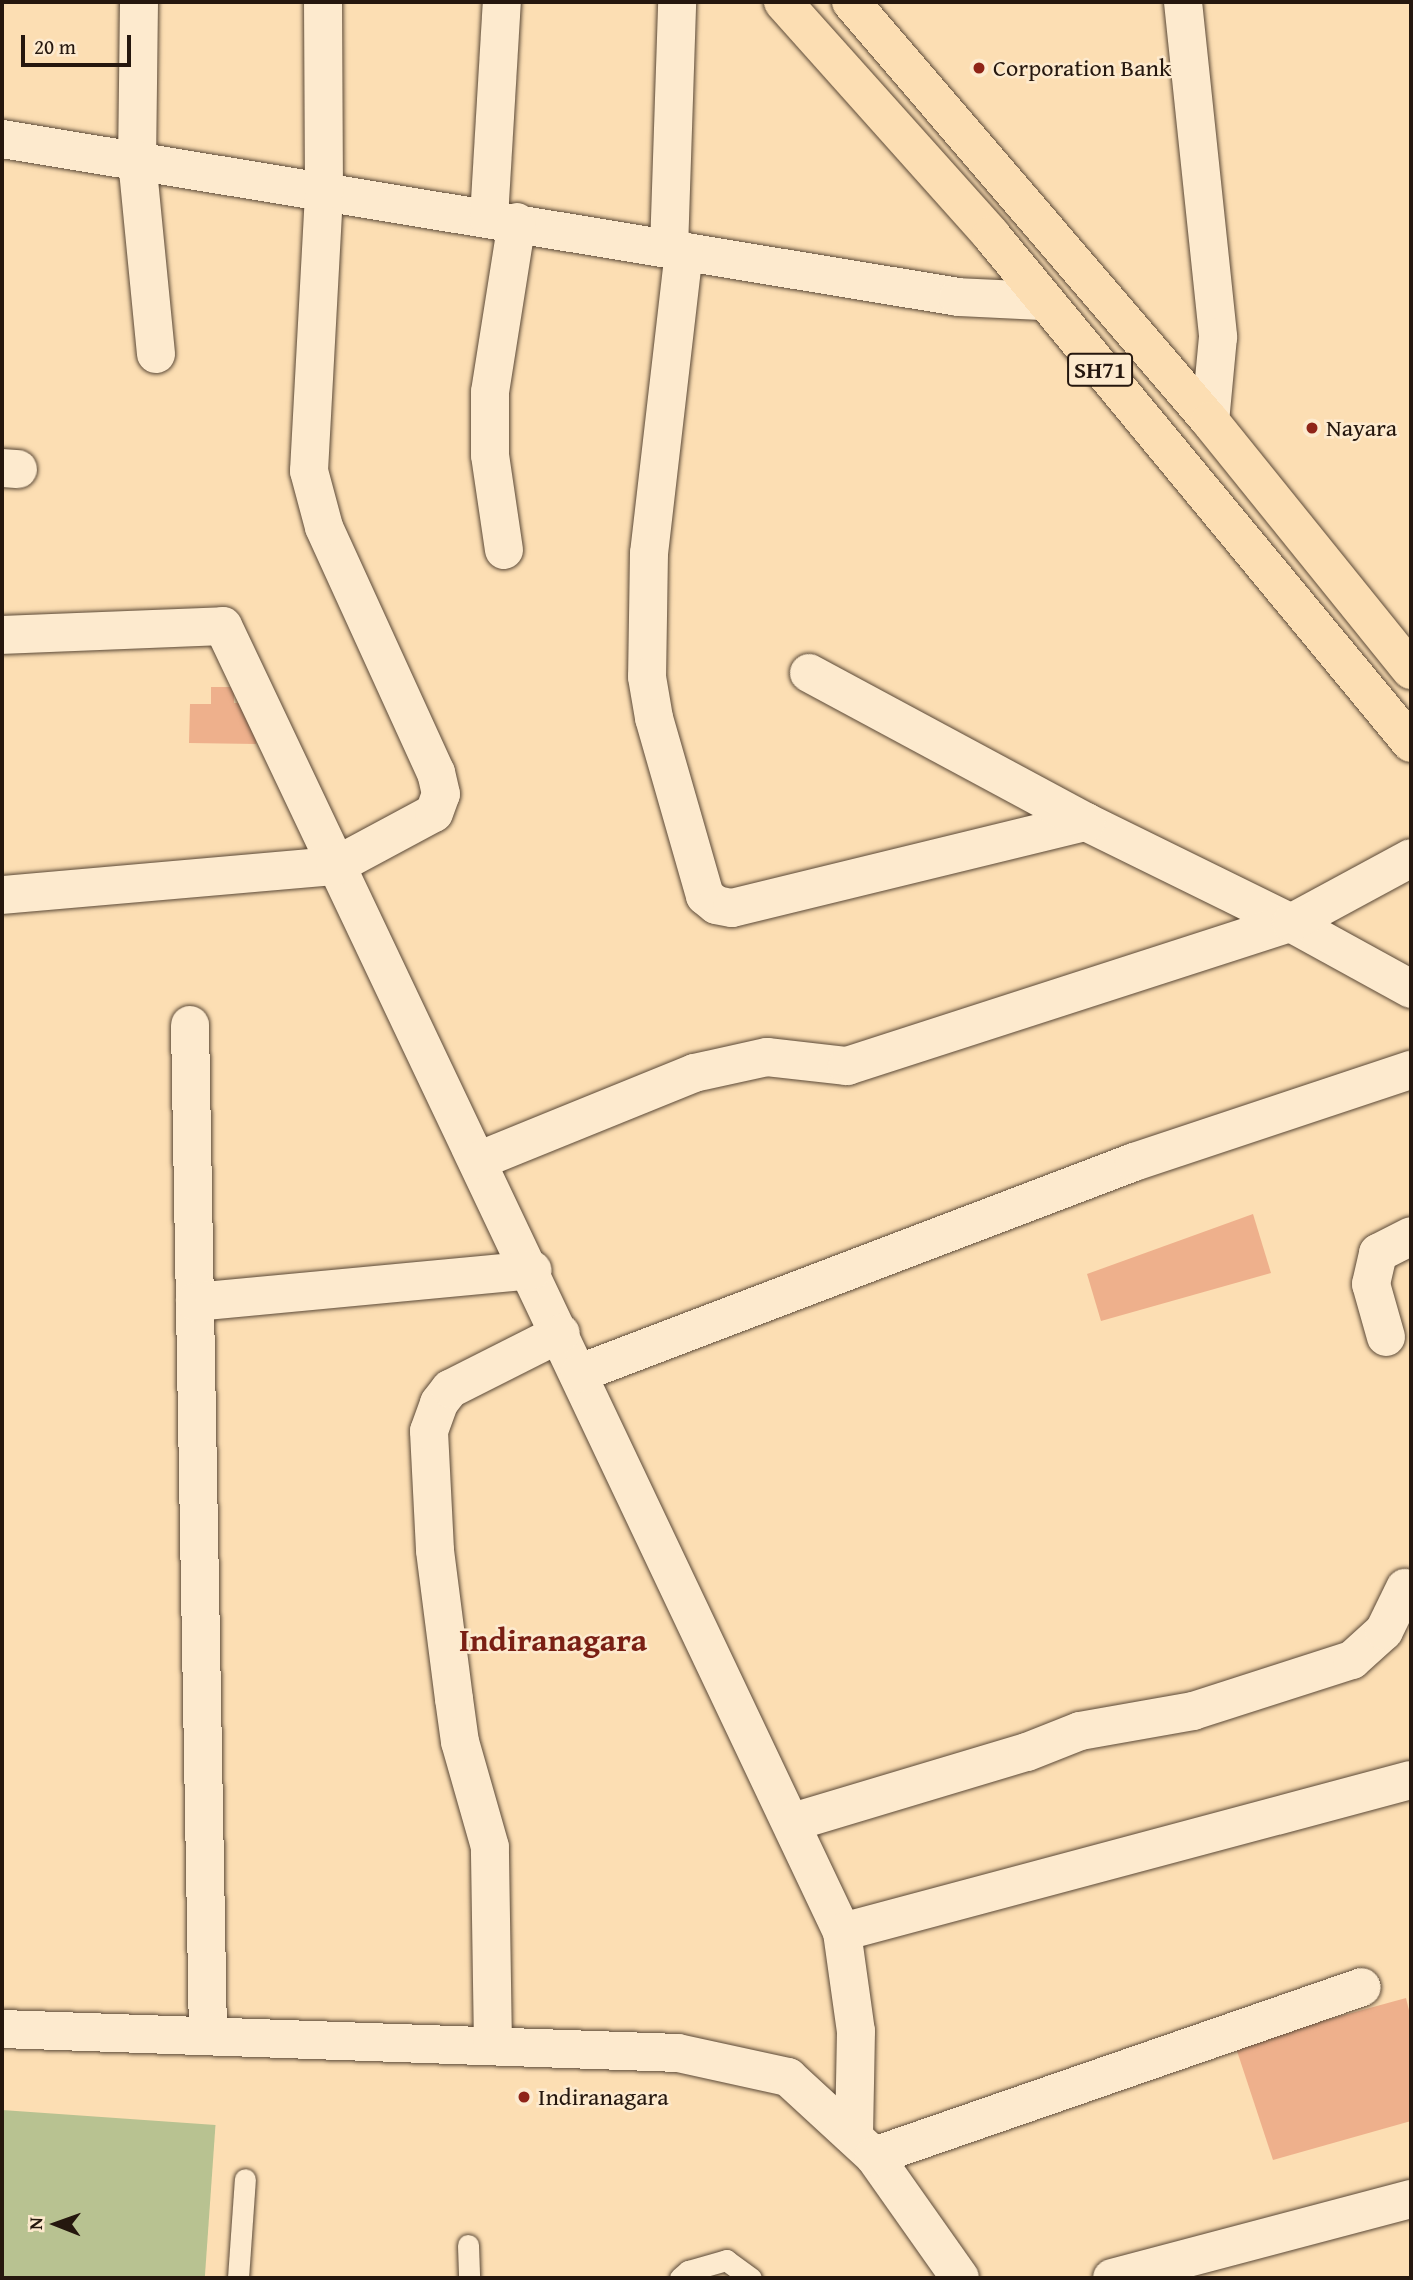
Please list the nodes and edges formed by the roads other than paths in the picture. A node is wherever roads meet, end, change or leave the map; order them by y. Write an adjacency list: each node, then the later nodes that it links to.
1 (139, 2): 9 (street)
2 (323, 2): 10 (street)
3 (502, 2): 11 (street)
4 (677, 2): 12 (street)
5 (783, 2): 14 (main road, SH71)
6 (851, 2): 13 (main road, SH71)
7 (1183, 2): 16 (street)
8 (2, 139): 9 (street)
9 (137, 160): 10 (street); 15 (street)
10 (324, 191): 11 (street); 26 (street)
11 (503, 220): 12 (street); 17 (street)
12 (677, 250): 14 (street); 24 (street)
13 (1077, 266): 14 (main road); 16 (main road, SH71)
14 (1043, 301): 19 (main road, SH71)
15 (156, 354)
16 (1210, 421): 18 (main road, SH71)
17 (504, 550)
18 (1338, 580): 19 (main road); 21 (main road, SH71)
19 (1303, 613): 23 (main road, SH71)
20 (2, 635): 26 (street)
21 (1408, 661)
22 (809, 673): 24 (street)
23 (1411, 743)
24 (1086, 822): 28 (street)
25 (1411, 859): 28 (street)
26 (335, 866): 27 (street); 32 (street)
27 (2, 895)
28 (1291, 923): 29 (street); 32 (street)
29 (1411, 989)
30 (190, 1026): 35 (street)
31 (1411, 1070): 38 (street)
32 (480, 1160): 34 (street)
33 (1411, 1236): 37 (street)
34 (532, 1270): 35 (street); 36 (street)
35 (195, 1302): 45 (street)
36 (561, 1333): 38 (street); 46 (street)
37 (1386, 1337)
38 (580, 1373): 41 (street)
39 (1405, 1588): 41 (street)
40 (1411, 1780): 42 (street)
41 (793, 1822): 42 (street)
42 (842, 1932): 47 (street)
43 (1362, 1987): 47 (street)
44 (2, 2029): 45 (street)
45 (208, 2035): 46 (street)
46 (493, 2046): 47 (street)
47 (864, 2145): 55 (street)
48 (245, 2179): 51 (lane)
49 (1411, 2199): 56 (street)
50 (468, 2245): 52 (lane)
51 (238, 2278)
52 (469, 2278)
53 (680, 2278): 54 (lane)
54 (751, 2278)
55 (960, 2278)
56 (1112, 2278)

